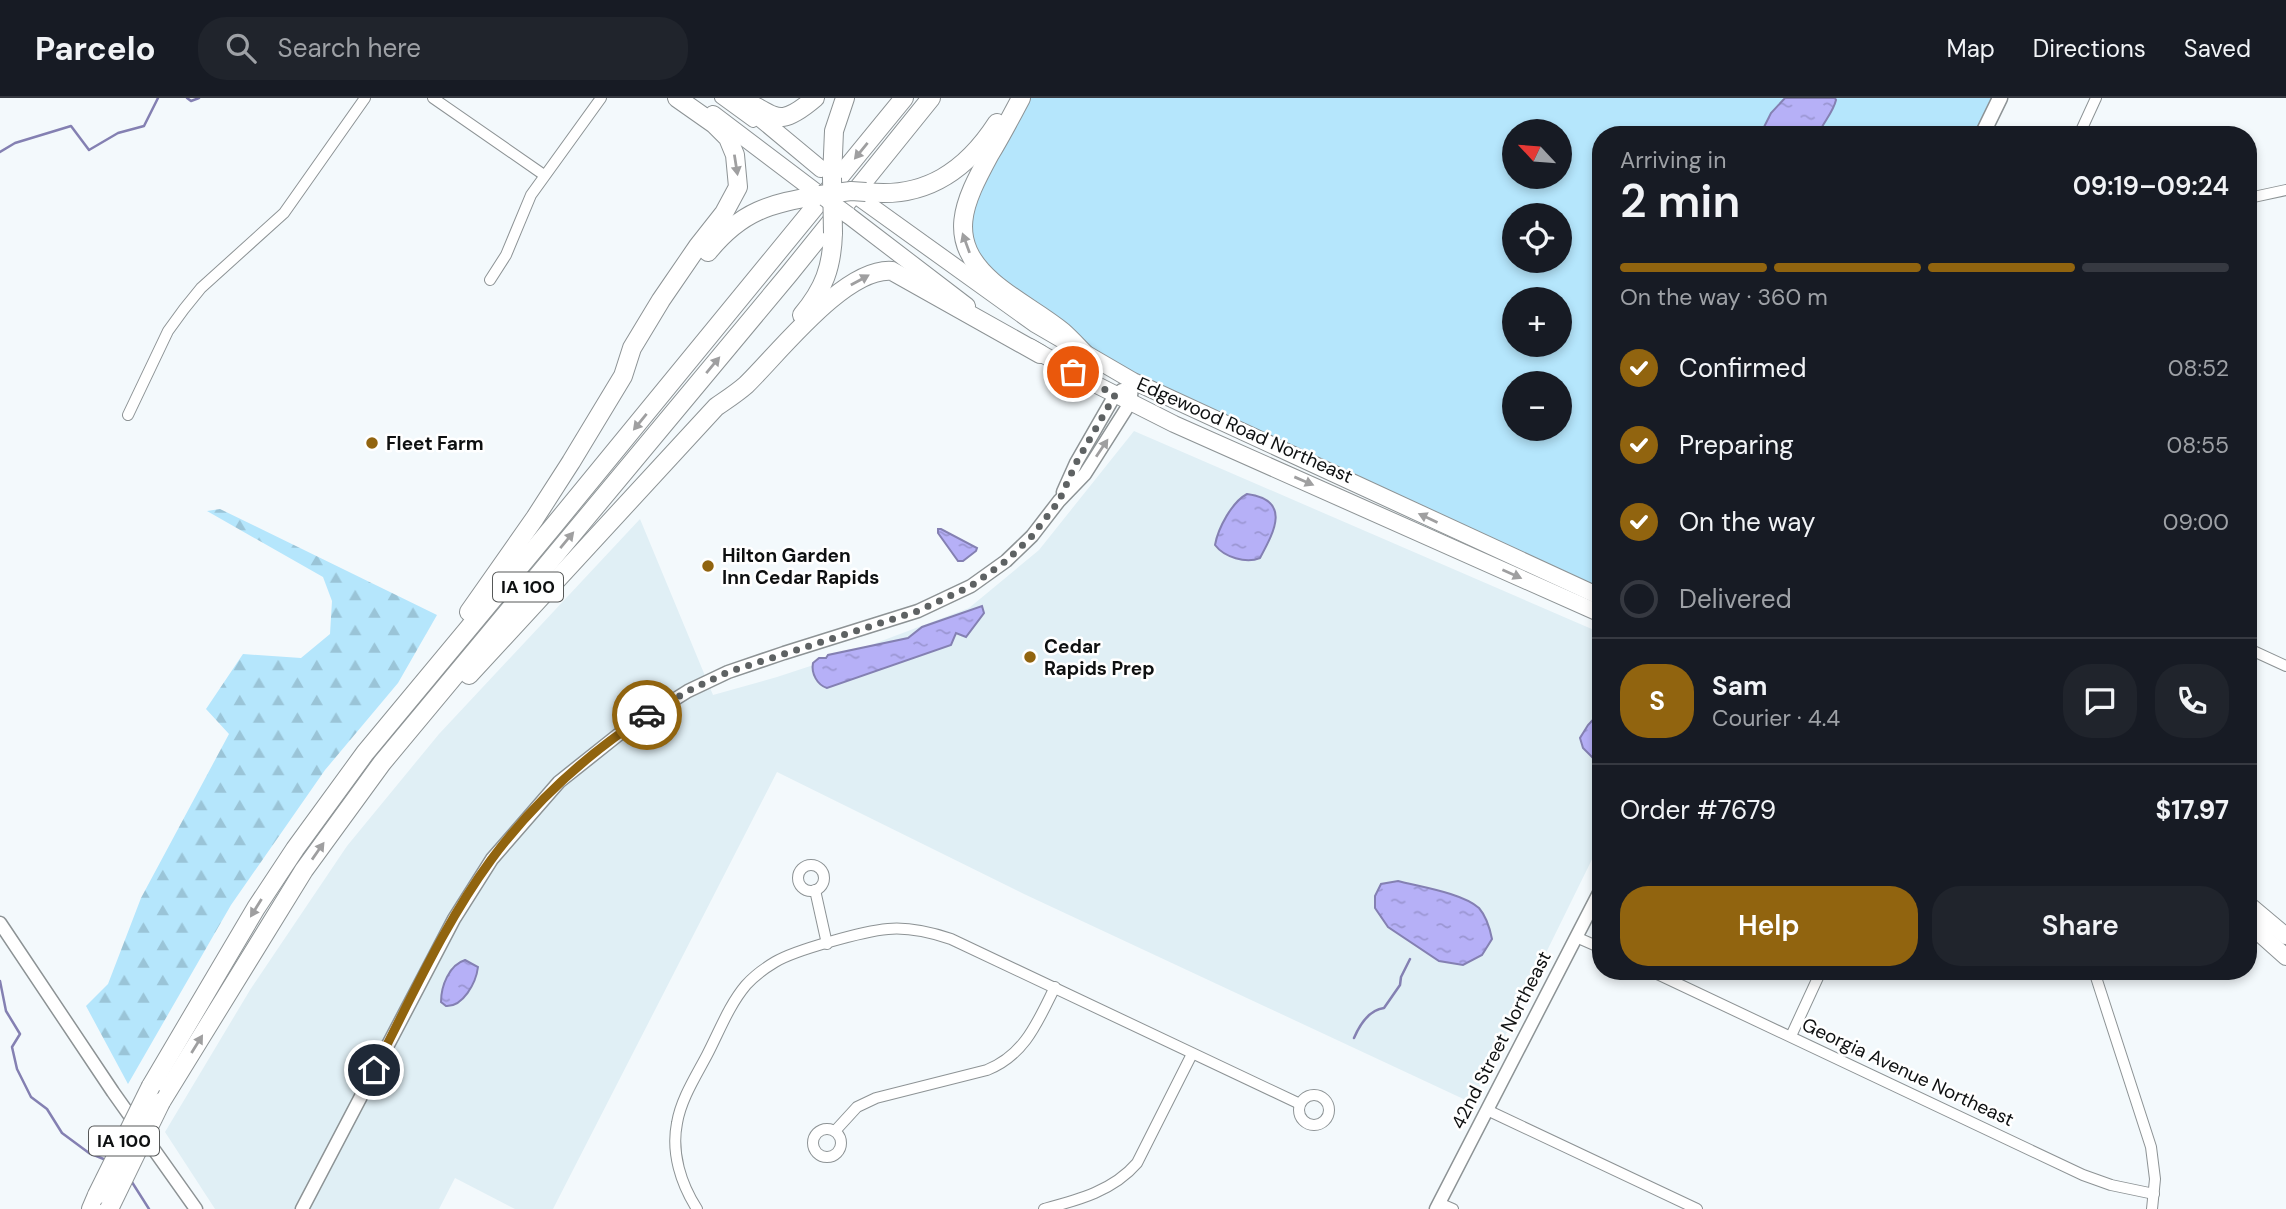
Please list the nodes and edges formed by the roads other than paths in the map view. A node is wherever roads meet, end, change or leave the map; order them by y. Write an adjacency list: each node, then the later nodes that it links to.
1 (365, 98): 29 (street)
2 (433, 98): 19 (street)
3 (601, 98): 19 (street)
4 (677, 98): 26 (highway, one-way to 26)
5 (690, 98): 20 (main road, Edgewood Road Northeast)
6 (720, 98): 18 (street)
7 (736, 98): 8 (highway); 18 (main road, Edgewood Road Northeast)
8 (815, 98)
9 (845, 98): 20 (highway)
10 (904, 98): 34 (highway, IA 100, one-way to 34)
11 (931, 98): 35 (highway, IA 100, one-way to 11)
12 (1013, 98): 20 (highway)
13 (1021, 98): 25 (highway, one-way to 13)
14 (2000, 98): 16 (main road)
15 (2096, 98): 17 (street)
16 (1986, 126)
17 (2082, 126)
18 (798, 149): 20 (main road, Edgewood Road Northeast)
19 (544, 174): 23 (street)
20 (836, 186): 24 (main road, Edgewood Road Northeast, bridge); 25 (main road, Edgewood Road Northeast); 26 (highway); 28 (highway, bridge)
21 (2286, 190): 22 (street)
22 (2257, 196)
23 (490, 280)
24 (1040, 354): 27 (main road, Edgewood Road Northeast); 28 (highway, one-way to 24)
25 (1086, 355): 27 (main road, Edgewood Road Northeast)
26 (622, 376): 34 (highway)
27 (1127, 393): 30 (main road, Edgewood Road Northeast, one-way to 27); 31 (main road, Edgewood Road Northeast, one-way to 31); 61 (street)
28 (716, 407): 35 (highway)
29 (128, 415)
30 (1592, 593)
31 (1592, 610)
32 (2257, 653): 33 (street)
33 (2286, 666)
34 (365, 753): 52 (highway, IA 100, one-way to 52)
35 (338, 822): 52 (highway, IA 100, one-way to 35)
36 (815, 890): 43 (street)
37 (1592, 906): 42 (street, 42nd Street Northeast)
38 (2257, 912): 41 (main road)
39 (0, 923): 60 (street)
40 (2257, 931): 45 (main road)
41 (2286, 936)
42 (1576, 937): 44 (street); 54 (street, 42nd Street Northeast)
43 (827, 944): 49 (street); 62 (street)
44 (1592, 944)
45 (2286, 957)
46 (1670, 980): 50 (street, Georgia Avenue Northeast)
47 (1817, 980): 50 (street)
48 (2097, 980): 56 (street)
49 (1055, 987): 51 (street); 55 (street)
50 (1791, 1036): 56 (street, Georgia Avenue Northeast)
51 (1192, 1054): 53 (street); 63 (street)
52 (156, 1094): 57 (highway, IA 100, bridge); 59 (highway, IA 100, bridge)
53 (1300, 1104)
54 (1487, 1110): 58 (street, 42nd Street Northeast); 65 (street)
55 (835, 1131)
56 (2154, 1194): 66 (street)
57 (94, 1202)
58 (1437, 1206): 64 (street)
59 (108, 1209)
60 (195, 1209)
61 (302, 1209)
62 (697, 1209)
63 (1044, 1209)
64 (1453, 1209)
65 (1696, 1209)
66 (2152, 1209)

